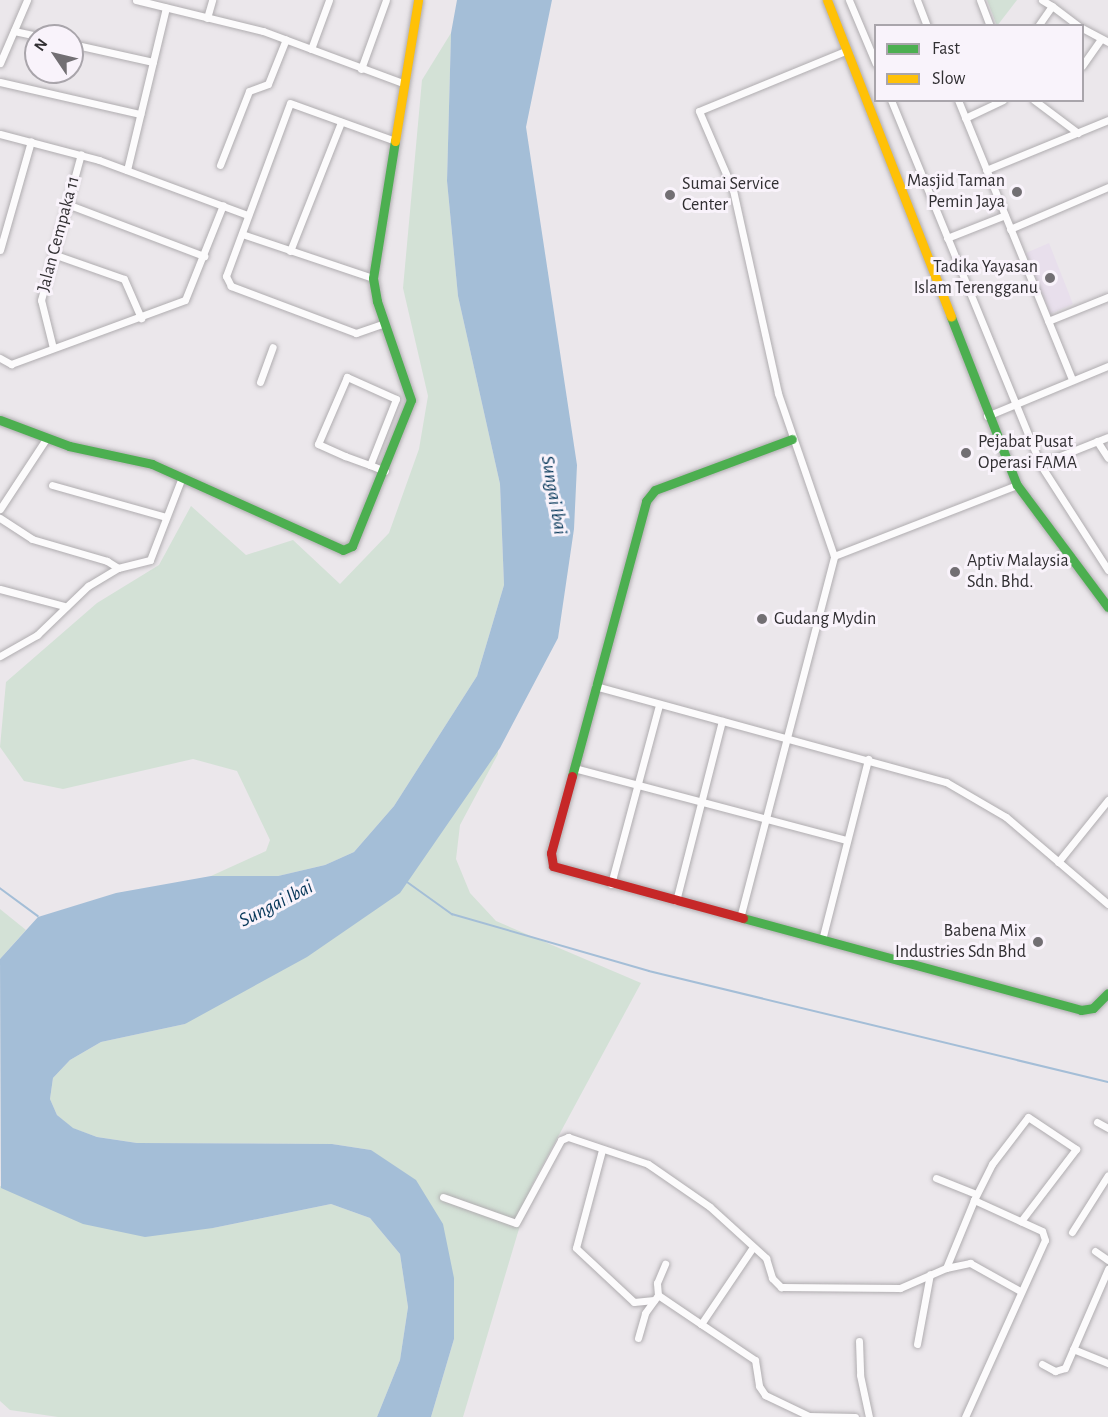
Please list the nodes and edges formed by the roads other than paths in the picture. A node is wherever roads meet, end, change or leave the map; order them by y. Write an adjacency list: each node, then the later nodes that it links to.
1 (27, 0): 21 (street)
2 (136, 0): 14 (street)
3 (212, 0): 15 (street)
4 (329, 0): 26 (street)
5 (386, 0): 32 (street)
6 (417, 0): 34 (street)
7 (821, 0): 27 (street)
8 (827, 0): 27 (street)
9 (849, 0): 28 (street)
10 (917, 0): 16 (street)
11 (980, 0): 17 (street)
12 (1042, 0): 13 (street)
13 (1052, 6): 18 (street); 19 (street)
14 (166, 8): 15 (street); 29 (street)
15 (207, 18): 23 (street)
16 (926, 24)
17 (989, 24)
18 (1039, 24)
19 (1077, 24)
20 (1084, 29): 24 (street)
21 (14, 31): 22 (street); 30 (street)
22 (24, 33)
23 (289, 40): 26 (street); 48 (street)
24 (1105, 40): 31 (street)
25 (84, 47): 29 (street)
26 (307, 47): 32 (street)
27 (845, 51): 75 (street); 79 (street)
28 (874, 59)
29 (153, 62): 39 (street)
30 (0, 63)
31 (1084, 65)
32 (361, 69): 34 (street)
33 (0, 82): 39 (street)
34 (403, 83): 45 (street)
35 (892, 102): 58 (street)
36 (959, 102): 40 (street)
37 (999, 102): 40 (street)
38 (1037, 102): 43 (street)
39 (140, 114): 49 (street)
40 (965, 118): 50 (street)
41 (340, 122): 45 (street); 54 (street); 60 (street)
42 (1107, 124): 43 (street)
43 (1078, 133): 50 (street)
44 (0, 134): 46 (street)
45 (393, 140): 63 (street)
46 (32, 141): 47 (street); 59 (street)
47 (81, 154): 49 (street); 52 (street, Jalan Cempaka 11)
48 (220, 165)
49 (127, 170): 53 (street)
50 (986, 170): 55 (street)
51 (1108, 187): 56 (street)
52 (67, 204): 61 (street, Jalan Cempaka 11); 62 (street)
53 (222, 205): 54 (street); 62 (street)
54 (245, 214): 57 (street)
55 (1005, 215): 56 (street); 58 (street)
56 (1010, 229): 66 (street)
57 (242, 234): 60 (street); 67 (street)
58 (947, 238): 74 (street)
59 (0, 250)
60 (290, 251): 63 (street)
61 (54, 254): 65 (street); 69 (street, Jalan Cempaka 11)
62 (204, 256): 65 (street)
63 (373, 278): 67 (street)
64 (1108, 297): 66 (street)
65 (141, 318): 69 (street)
66 (1048, 321): 72 (street)
67 (386, 323): 84 (street)
68 (273, 347): 73 (street)
69 (53, 348): 70 (street)
70 (0, 359)
71 (1108, 366): 72 (street)
72 (1072, 380): 74 (street)
73 (260, 382)
74 (1015, 404): 75 (street); 82 (street)
75 (987, 416): 87 (street)
76 (0, 420): 78 (street)
77 (1108, 437): 80 (street)
78 (46, 439): 85 (street); 88 (street)
79 (792, 439): 91 (street); 98 (street)
80 (1097, 441): 81 (street); 82 (street)
81 (1108, 458)
82 (1040, 464): 93 (street)
83 (370, 465): 83 (street); 84 (street)
84 (385, 471): 85 (street)
85 (182, 477): 89 (street)
86 (52, 485): 89 (street)
87 (1017, 485): 91 (street); 96 (street)
88 (0, 509)
89 (166, 517): 92 (street)
90 (0, 518): 92 (street)
91 (834, 556): 101 (street)
92 (118, 568): 95 (street)
93 (1108, 570)
94 (0, 589): 95 (street)
95 (64, 606): 97 (street)
96 (1108, 607)
97 (0, 656)
98 (595, 686): 99 (street); 103 (street)
99 (659, 705): 100 (street); 104 (street)
100 (722, 721): 101 (street); 106 (street)
101 (787, 738): 102 (street); 107 (street)
102 (868, 759): 108 (street); 109 (street)
103 (574, 768): 104 (street); 110 (street)
104 (638, 785): 106 (street); 110 (street)
105 (1108, 800): 109 (street)
106 (701, 802): 107 (street); 111 (street)
107 (766, 819): 108 (street); 113 (street)
108 (847, 840): 114 (street)
109 (1058, 862): 112 (street)
110 (611, 884): 111 (street)
111 (676, 901): 113 (street)
112 (1108, 904)
113 (740, 918): 114 (street)
114 (822, 940): 115 (street)
115 (1108, 993)
116 (1097, 1122): 117 (street)
117 (1108, 1128)
118 (602, 1150): 121 (street); 125 (street); 133 (street)
119 (1108, 1175): 124 (street)
120 (936, 1178): 122 (street)
121 (443, 1197)
122 (975, 1197): 123 (street); 123 (street); 129 (street)
123 (1021, 1221): 132 (street)
124 (1072, 1232)
125 (753, 1247): 131 (street); 134 (street)
126 (1095, 1251): 127 (street)
127 (1108, 1260)
128 (665, 1264): 133 (street)
129 (946, 1268): 131 (street); 132 (street)
130 (1108, 1269): 138 (street)
131 (930, 1274): 137 (street)
132 (1020, 1291): 143 (street)
133 (656, 1298): 134 (street); 135 (street)
134 (700, 1324): 141 (street)
135 (638, 1338)
136 (859, 1341): 142 (street)
137 (917, 1344)
138 (1073, 1349): 139 (street); 140 (street)
139 (1108, 1363)
140 (1042, 1364)
141 (855, 1417)
142 (870, 1417)
143 (965, 1417)

